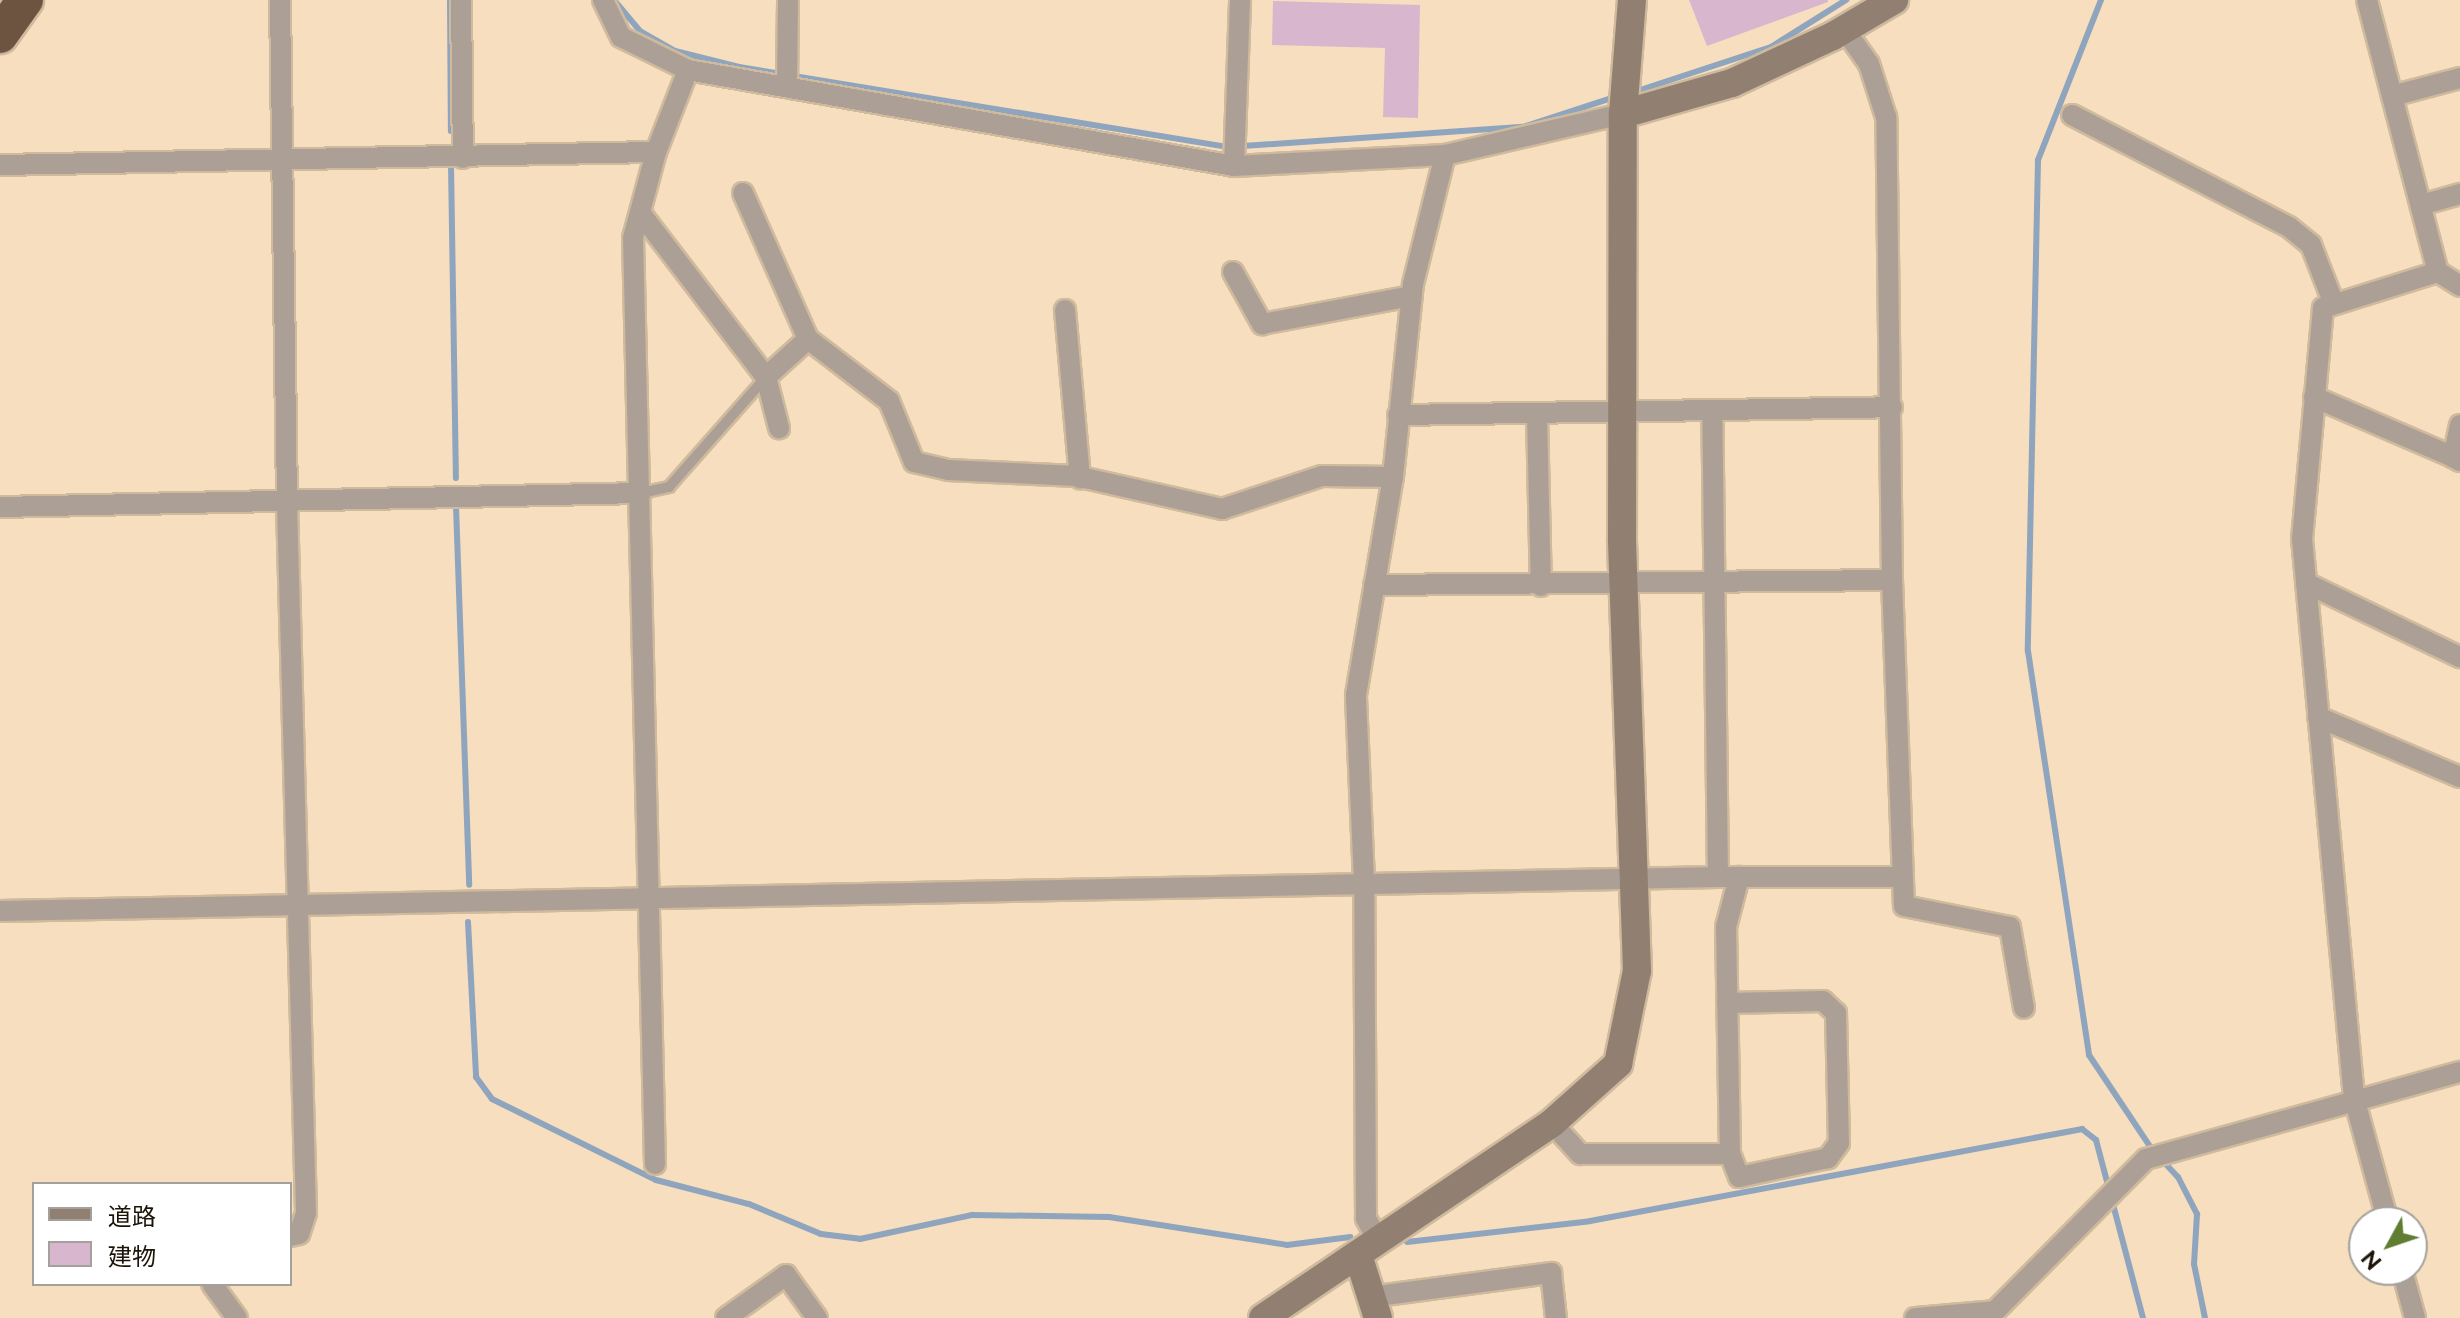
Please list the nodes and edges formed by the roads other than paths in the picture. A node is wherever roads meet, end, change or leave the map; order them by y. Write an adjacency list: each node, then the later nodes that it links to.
1 (25, 0): 11 (highway)
2 (280, 0): 20 (street)
3 (461, 0): 21 (street)
4 (603, 0): 12 (street)
5 (788, 0): 14 (street)
6 (1240, 0): 23 (street)
7 (1632, 0): 16 (street)
8 (1894, 0): 10 (street)
9 (2367, 0): 15 (street)
10 (1845, 30): 16 (street); 37 (street)
11 (0, 35)
12 (688, 70): 14 (street); 18 (street)
13 (2460, 78): 15 (street)
14 (787, 85): 23 (street)
15 (2392, 96): 26 (street)
16 (1623, 111): 19 (street); 41 (street)
17 (2072, 115): 32 (street)
18 (656, 152): 21 (street); 27 (street)
19 (1445, 155): 23 (street); 31 (street)
20 (282, 156): 21 (street); 22 (street); 48 (street)
21 (463, 158)
22 (0, 165)
23 (1234, 166)
24 (743, 193): 34 (street)
25 (2460, 194): 26 (street)
26 (2421, 205): 29 (street)
27 (642, 215): 35 (street); 47 (street)
28 (1233, 272): 31 (street)
29 (2438, 272): 30 (street); 32 (street)
30 (2460, 286)
31 (1411, 296): 39 (street)
32 (2334, 304): 36 (street)
33 (1065, 310): 46 (street)
34 (808, 339): 35 (street); 46 (street)
35 (766, 377): 43 (street); 47 (lane)
36 (2314, 397): 44 (street); 52 (street)
37 (1892, 407): 38 (street); 50 (street)
38 (1712, 411): 41 (street); 51 (street)
39 (1398, 415): 40 (street); 45 (street)
40 (1537, 415): 41 (street); 55 (street)
41 (1622, 416): 54 (street)
42 (2460, 425): 44 (street)
43 (779, 428)
44 (2456, 459)
45 (1393, 477): 46 (street); 53 (street)
46 (1080, 478)
47 (641, 493): 48 (street); 64 (street)
48 (287, 504): 49 (street); 65 (street)
49 (0, 507)
50 (1892, 580): 51 (street); 62 (street)
51 (1714, 582): 54 (street); 60 (street)
52 (2306, 583): 56 (street); 57 (street)
53 (1374, 585): 55 (street); 63 (street)
54 (1623, 585): 55 (street); 59 (street)
55 (1541, 586)
56 (2460, 657)
57 (2318, 717): 58 (street); 70 (street)
58 (2460, 777)
59 (1631, 875): 60 (street); 63 (street); 71 (street)
60 (1718, 877): 61 (street)
61 (1739, 877): 62 (street); 67 (street)
62 (1901, 877): 68 (street)
63 (1364, 881): 64 (street); 76 (street)
64 (647, 899): 65 (street); 73 (street)
65 (300, 907): 66 (street); 75 (street)
66 (0, 911)
67 (1727, 1003): 72 (street); 72 (street)
68 (2024, 1008)
69 (2460, 1072): 70 (street)
70 (2354, 1098): 74 (street); 85 (street)
71 (1552, 1123): 72 (street); 76 (street)
72 (1730, 1154)
73 (655, 1164)
74 (2384, 1206)
75 (292, 1236)
76 (1368, 1248): 79 (street); 83 (street)
77 (213, 1286): 80 (street)
78 (2406, 1286): 86 (street)
79 (1374, 1312): 84 (street)
80 (237, 1318)
81 (726, 1318): 82 (street)
82 (817, 1318)
83 (1263, 1318)
84 (1556, 1318)
85 (1915, 1318)
86 (2415, 1318)

